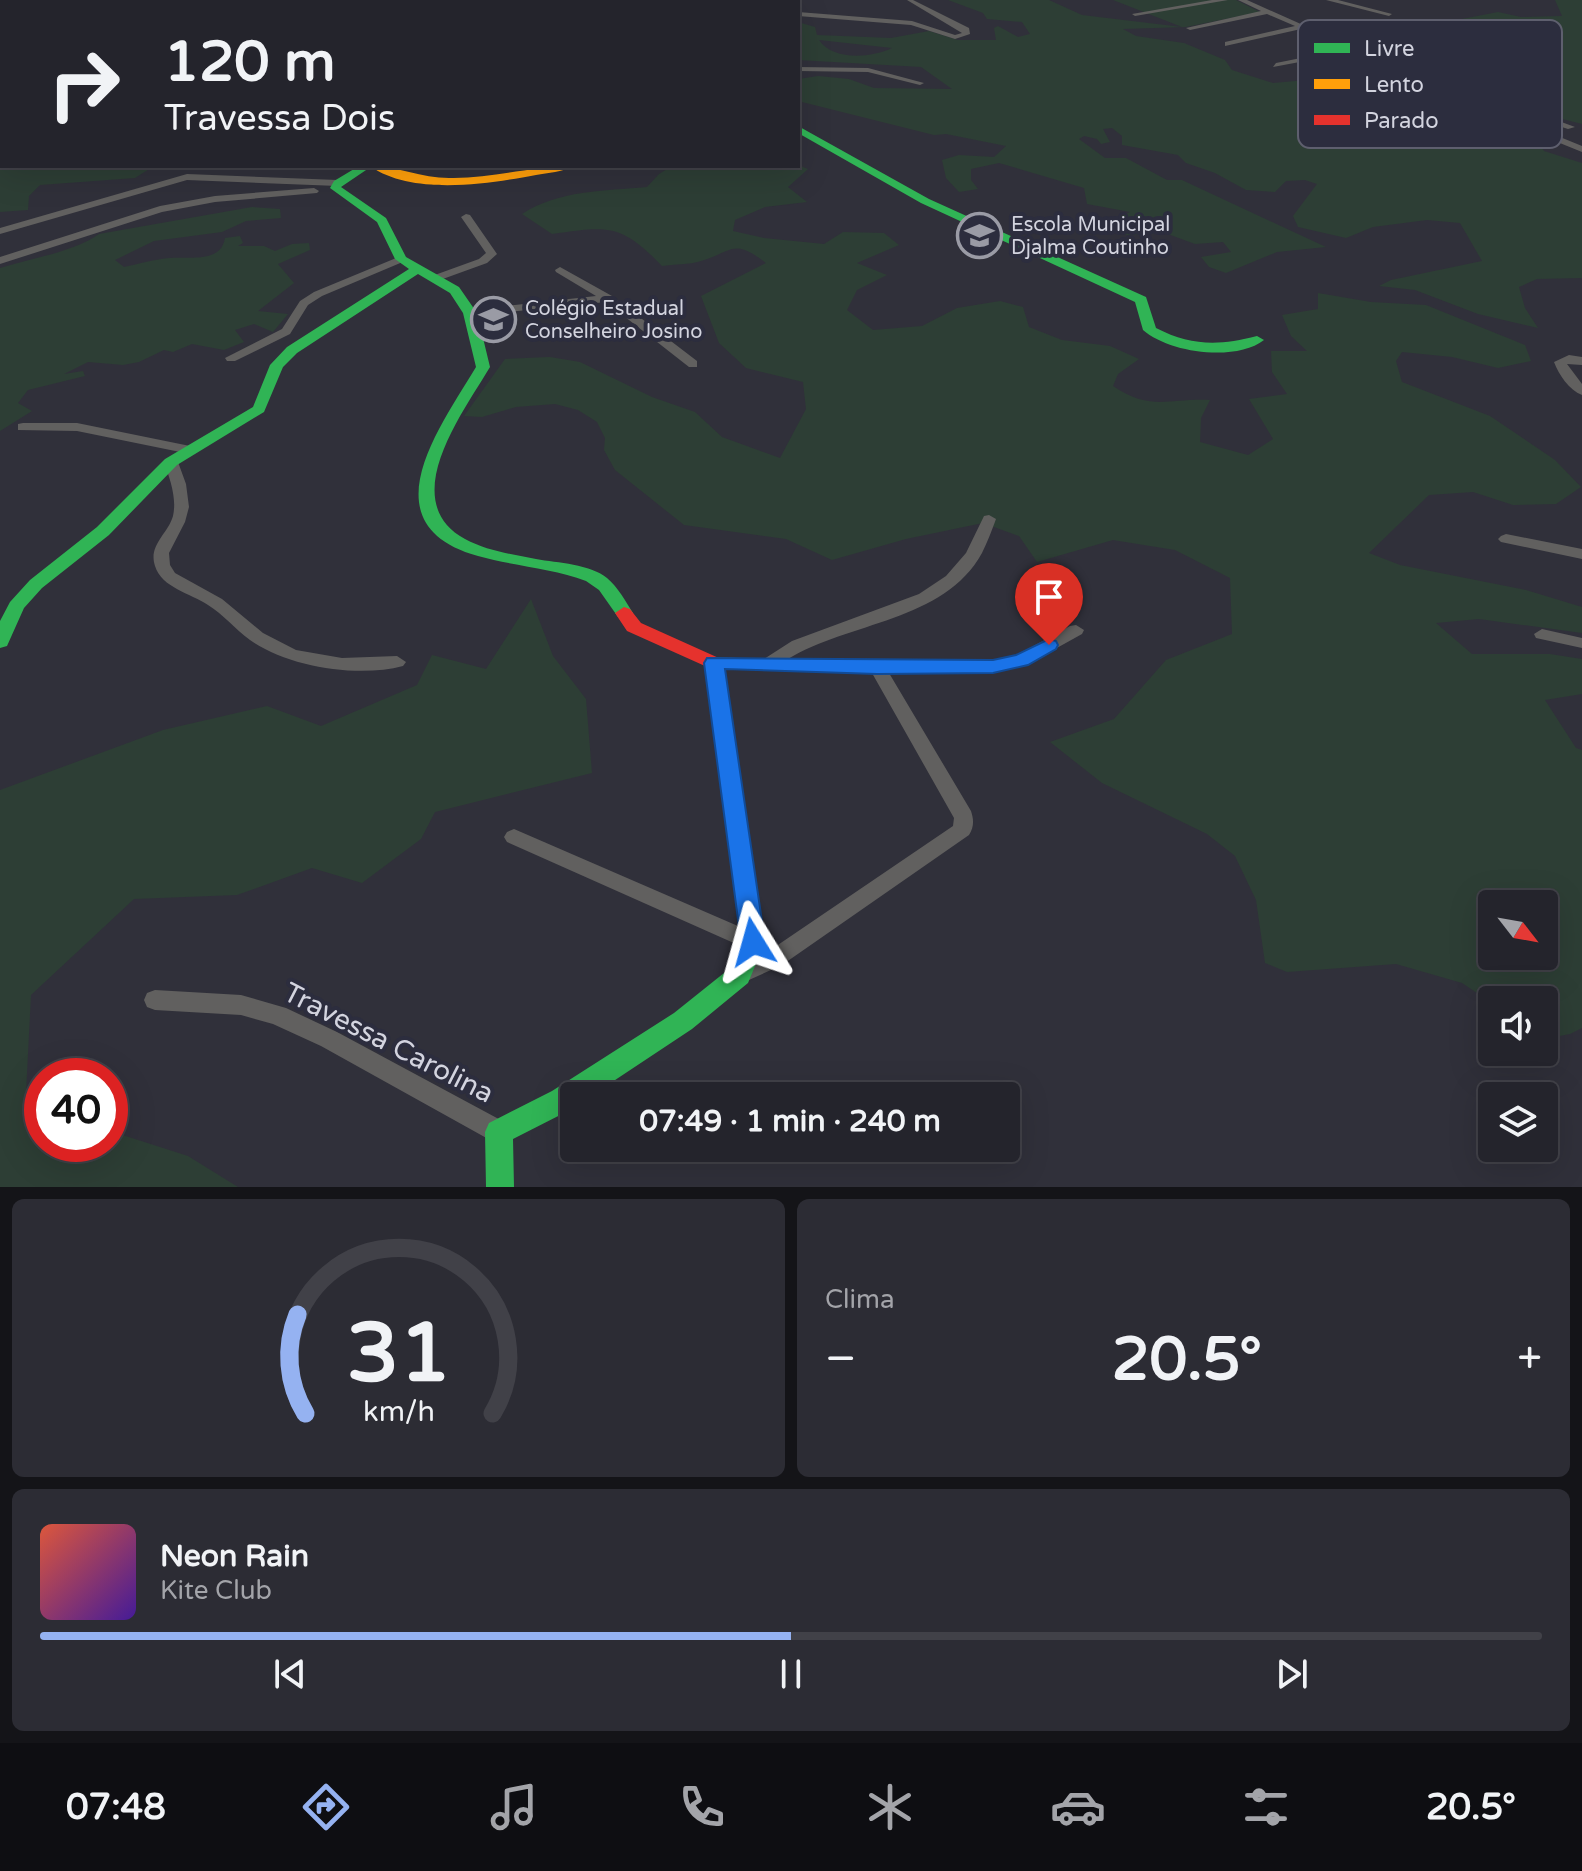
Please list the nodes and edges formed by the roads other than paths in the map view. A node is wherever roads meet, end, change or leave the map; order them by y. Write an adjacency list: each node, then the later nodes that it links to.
1 (1225, 0): 7 (street)
2 (1241, 0): 5 (street)
3 (1329, 0): 8 (street)
4 (910, 1): 6 (street)
5 (1268, 12): 9 (street); 10 (street)
6 (800, 14)
7 (1135, 14)
8 (1389, 14)
9 (1298, 26)
10 (1190, 28)
11 (1298, 28): 12 (street)
12 (1228, 44)
13 (1298, 61): 14 (street)
14 (1276, 65)
15 (800, 69): 16 (street)
16 (920, 83)
17 (1562, 124): 18 (street)
18 (1571, 127)
19 (800, 130): 35 (street)
20 (1562, 141): 21 (street)
21 (1582, 149)
22 (364, 168): 26 (street)
23 (380, 168): 24 (street)
24 (556, 168)
25 (219, 171): 26 (street); 28 (street)
26 (336, 186): 29 (street); 30 (street)
27 (466, 217): 32 (street)
28 (0, 231)
29 (0, 261)
30 (409, 264): 32 (street); 36 (street); 41 (street)
31 (560, 270): 33 (street)
32 (436, 278): 34 (street)
33 (608, 298): 34 (street); 38 (street)
34 (470, 313): 51 (street)
35 (1257, 340)
36 (231, 358)
37 (1582, 361): 39 (street)
38 (693, 364)
39 (1582, 391)
40 (23, 427): 41 (street)
41 (190, 450): 42 (street)
42 (171, 462): 48 (street); 50 (street)
43 (989, 519): 52 (street)
44 (1506, 539): 45 (street)
45 (1582, 554)
46 (1076, 630): 53 (street)
47 (1542, 634): 49 (street)
48 (0, 642)
49 (1582, 643)
50 (397, 662)
51 (714, 663): 52 (street); 55 (street)
52 (769, 663): 53 (street)
53 (877, 667): 56 (street)
54 (514, 837): 55 (street)
55 (753, 942): 56 (street)
56 (739, 976): 58 (street)
57 (155, 1000): 58 (street, Travessa Carolina)
58 (499, 1132): 59 (street)
59 (500, 1187)

